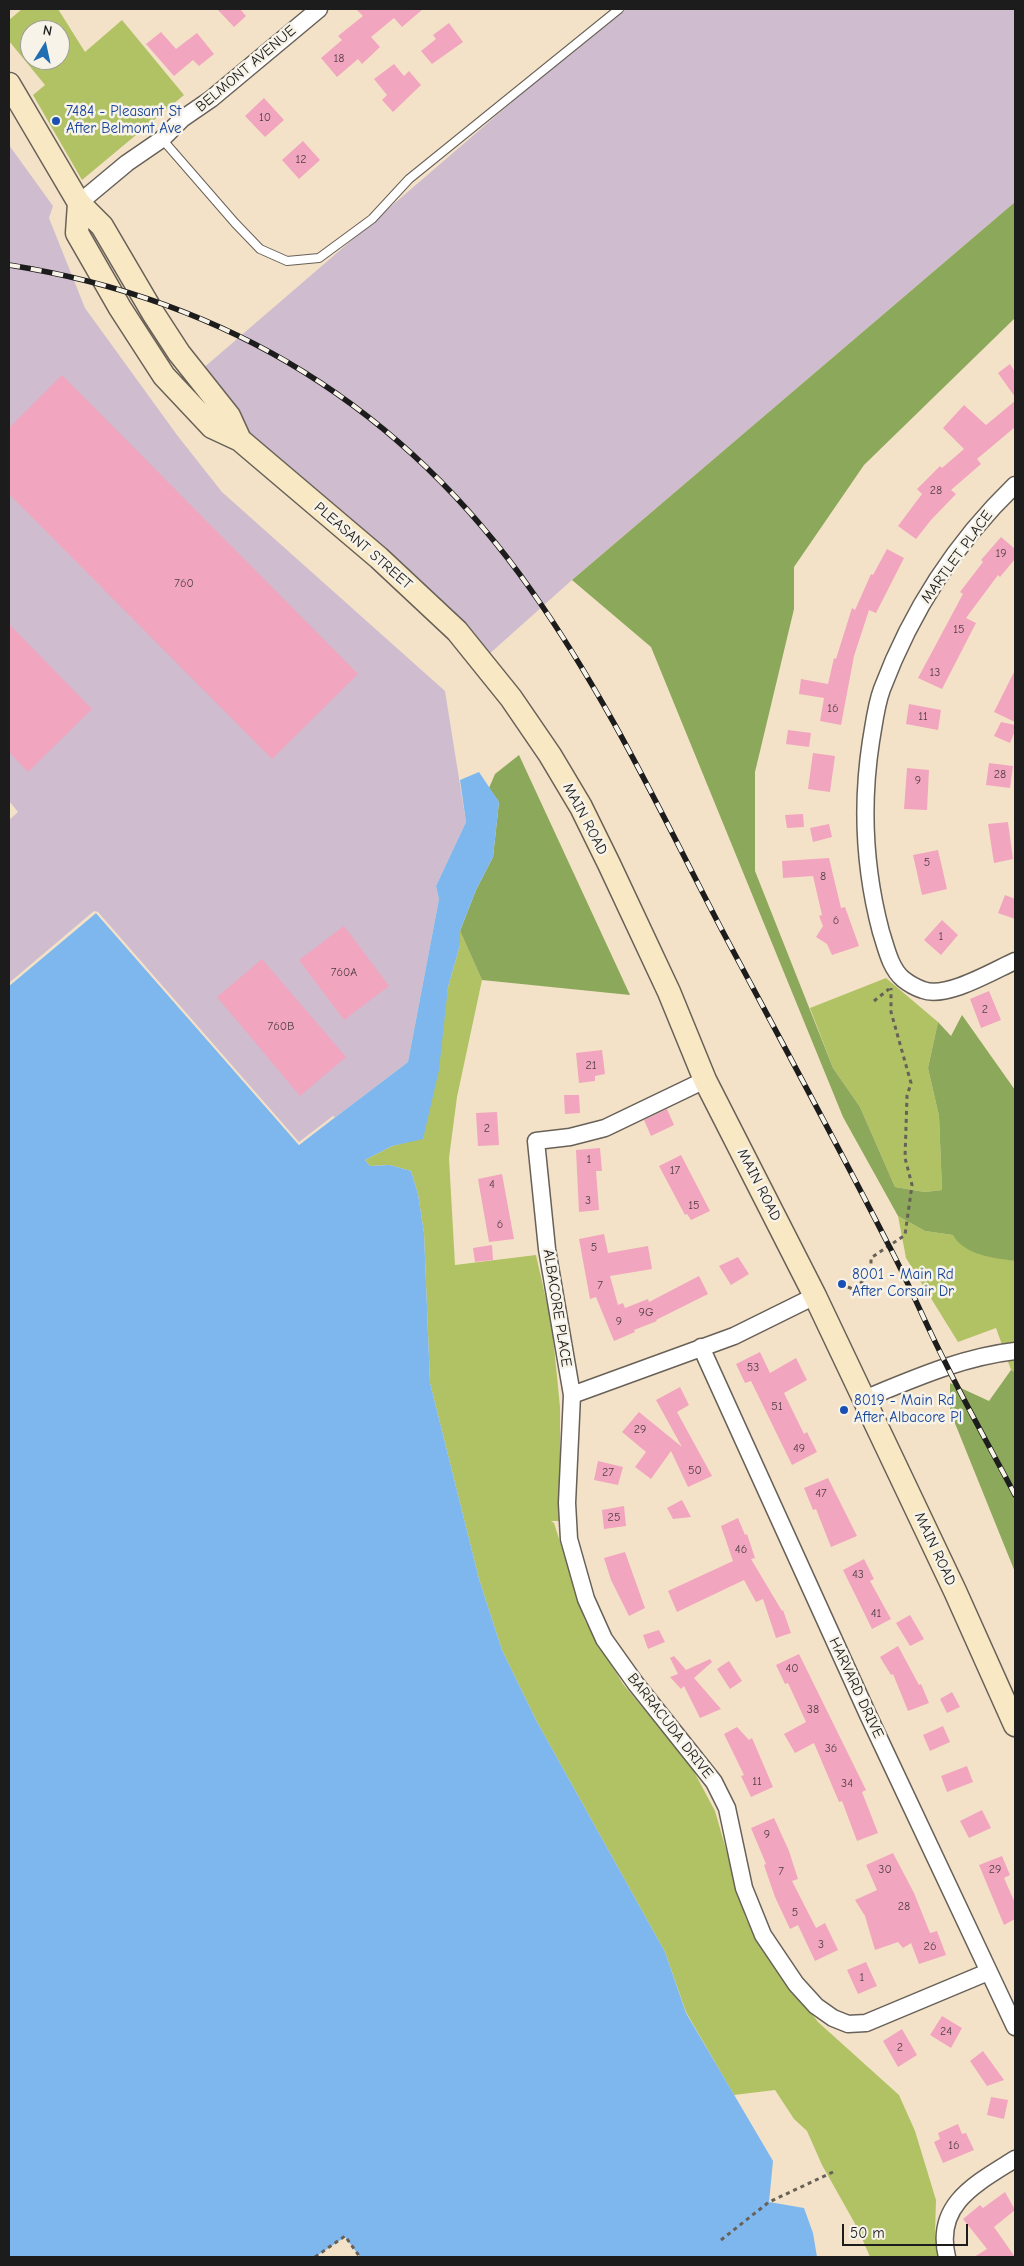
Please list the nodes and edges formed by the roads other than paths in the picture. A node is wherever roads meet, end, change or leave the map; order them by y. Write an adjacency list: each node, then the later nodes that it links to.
1 (319, 9): 4 (street, BELMONT AVENUE)
2 (619, 9): 4 (lane)
3 (9, 84): 5 (main road, PLEASANT STREET)
4 (162, 139): 5 (street, BELMONT AVENUE)
5 (79, 203): 7 (main road, PLEASANT STREET)
6 (1015, 485): 8 (street, MARTLET PLACE)
7 (479, 658): 9 (main road, MAIN ROAD)
8 (1015, 961)
9 (705, 1080): 10 (main road, MAIN ROAD); 13 (street, ALBACORE PLACE)
10 (815, 1296): 11 (street); 14 (main road, MAIN ROAD)
11 (700, 1347): 13 (street); 16 (street, HARVARD DRIVE)
12 (1015, 1351): 14 (street)
13 (572, 1395): 16 (street, BARRACUDA DRIVE)
14 (864, 1400): 15 (main road, MAIN ROAD)
15 (1015, 1725)
16 (988, 1972): 17 (street, HARVARD DRIVE)
17 (1015, 2027)
18 (1015, 2159): 19 (street)
19 (947, 2257)

